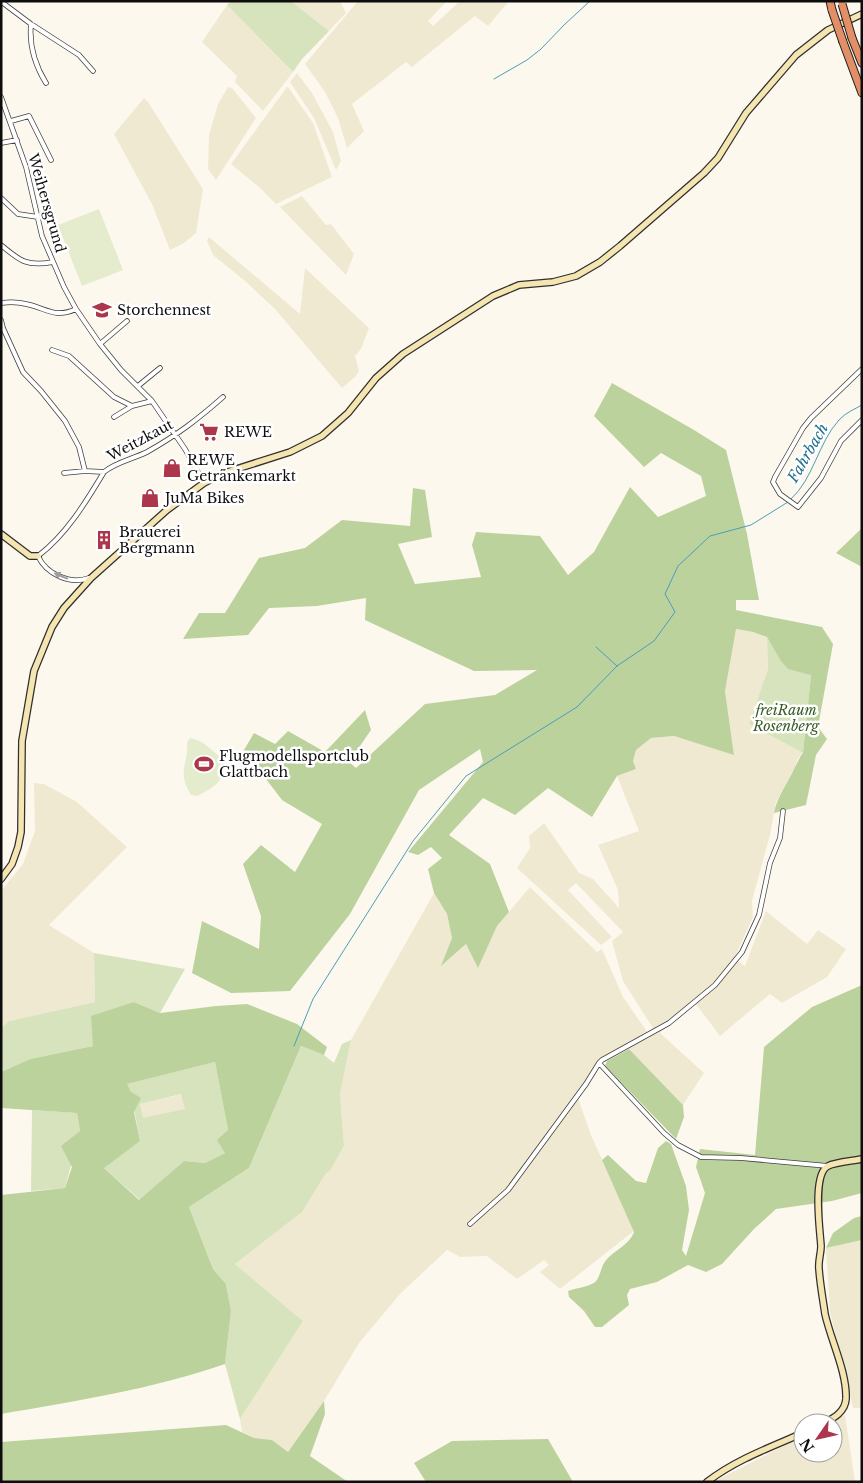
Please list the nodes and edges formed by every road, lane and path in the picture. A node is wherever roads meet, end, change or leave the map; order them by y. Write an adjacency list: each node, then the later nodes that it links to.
1 (830, 1): 9 (highway, bridge)
2 (3, 3): 5 (street)
3 (841, 3): 6 (highway, bridge)
4 (862, 14): 39 (main road)
5 (31, 24): 7 (street); 8 (street)
6 (862, 63)
7 (92, 71)
8 (46, 83)
9 (862, 93)
10 (1, 97): 11 (street, Weihersgrund)
11 (8, 112): 12 (street); 13 (street, Weihersgrund)
12 (1, 115)
13 (11, 121): 14 (street, Weihersgrund); 16 (street, Weihersgrund)
14 (17, 140): 15 (street); 18 (street, Weihersgrund)
15 (1, 143)
16 (51, 160)
17 (1, 198): 18 (street)
18 (38, 217): 20 (street, Weihersgrund)
19 (1, 245): 20 (street)
20 (52, 262): 22 (street, Weihersgrund)
21 (1, 303): 22 (street)
22 (76, 309): 25 (street, Weihersgrund)
23 (1, 320): 36 (street)
24 (126, 320): 25 (street)
25 (100, 344): 29 (street, Weihersgrund)
26 (52, 350): 32 (street)
27 (160, 368): 29 (street)
28 (862, 369): 34 (street)
29 (138, 386): 31 (street, Weihersgrund)
30 (223, 398): 35 (street, Weitzkaut)
31 (152, 401): 32 (street); 35 (street, Weihersgrund)
32 (132, 406): 33 (street)
33 (114, 417)
34 (862, 420)
35 (176, 436): 37 (street, Weitzkaut); 39 (street, Weihersgrund)
36 (85, 471): 37 (street); 38 (street)
37 (104, 472): 41 (street, Weitzkaut)
38 (64, 473)
39 (204, 483): 42 (main road)
40 (1, 534): 41 (main road)
41 (38, 556): 42 (street, one-way to 41)
42 (91, 578): 44 (main road)
43 (783, 811): 45 (street)
44 (1, 879)
45 (599, 1063): 47 (street); 48 (street)
46 (862, 1159): 47 (main road)
47 (828, 1166): 49 (main road)
48 (470, 1224)
49 (839, 1413)
50 (793, 1438): 51 (main road)
51 (707, 1482)

